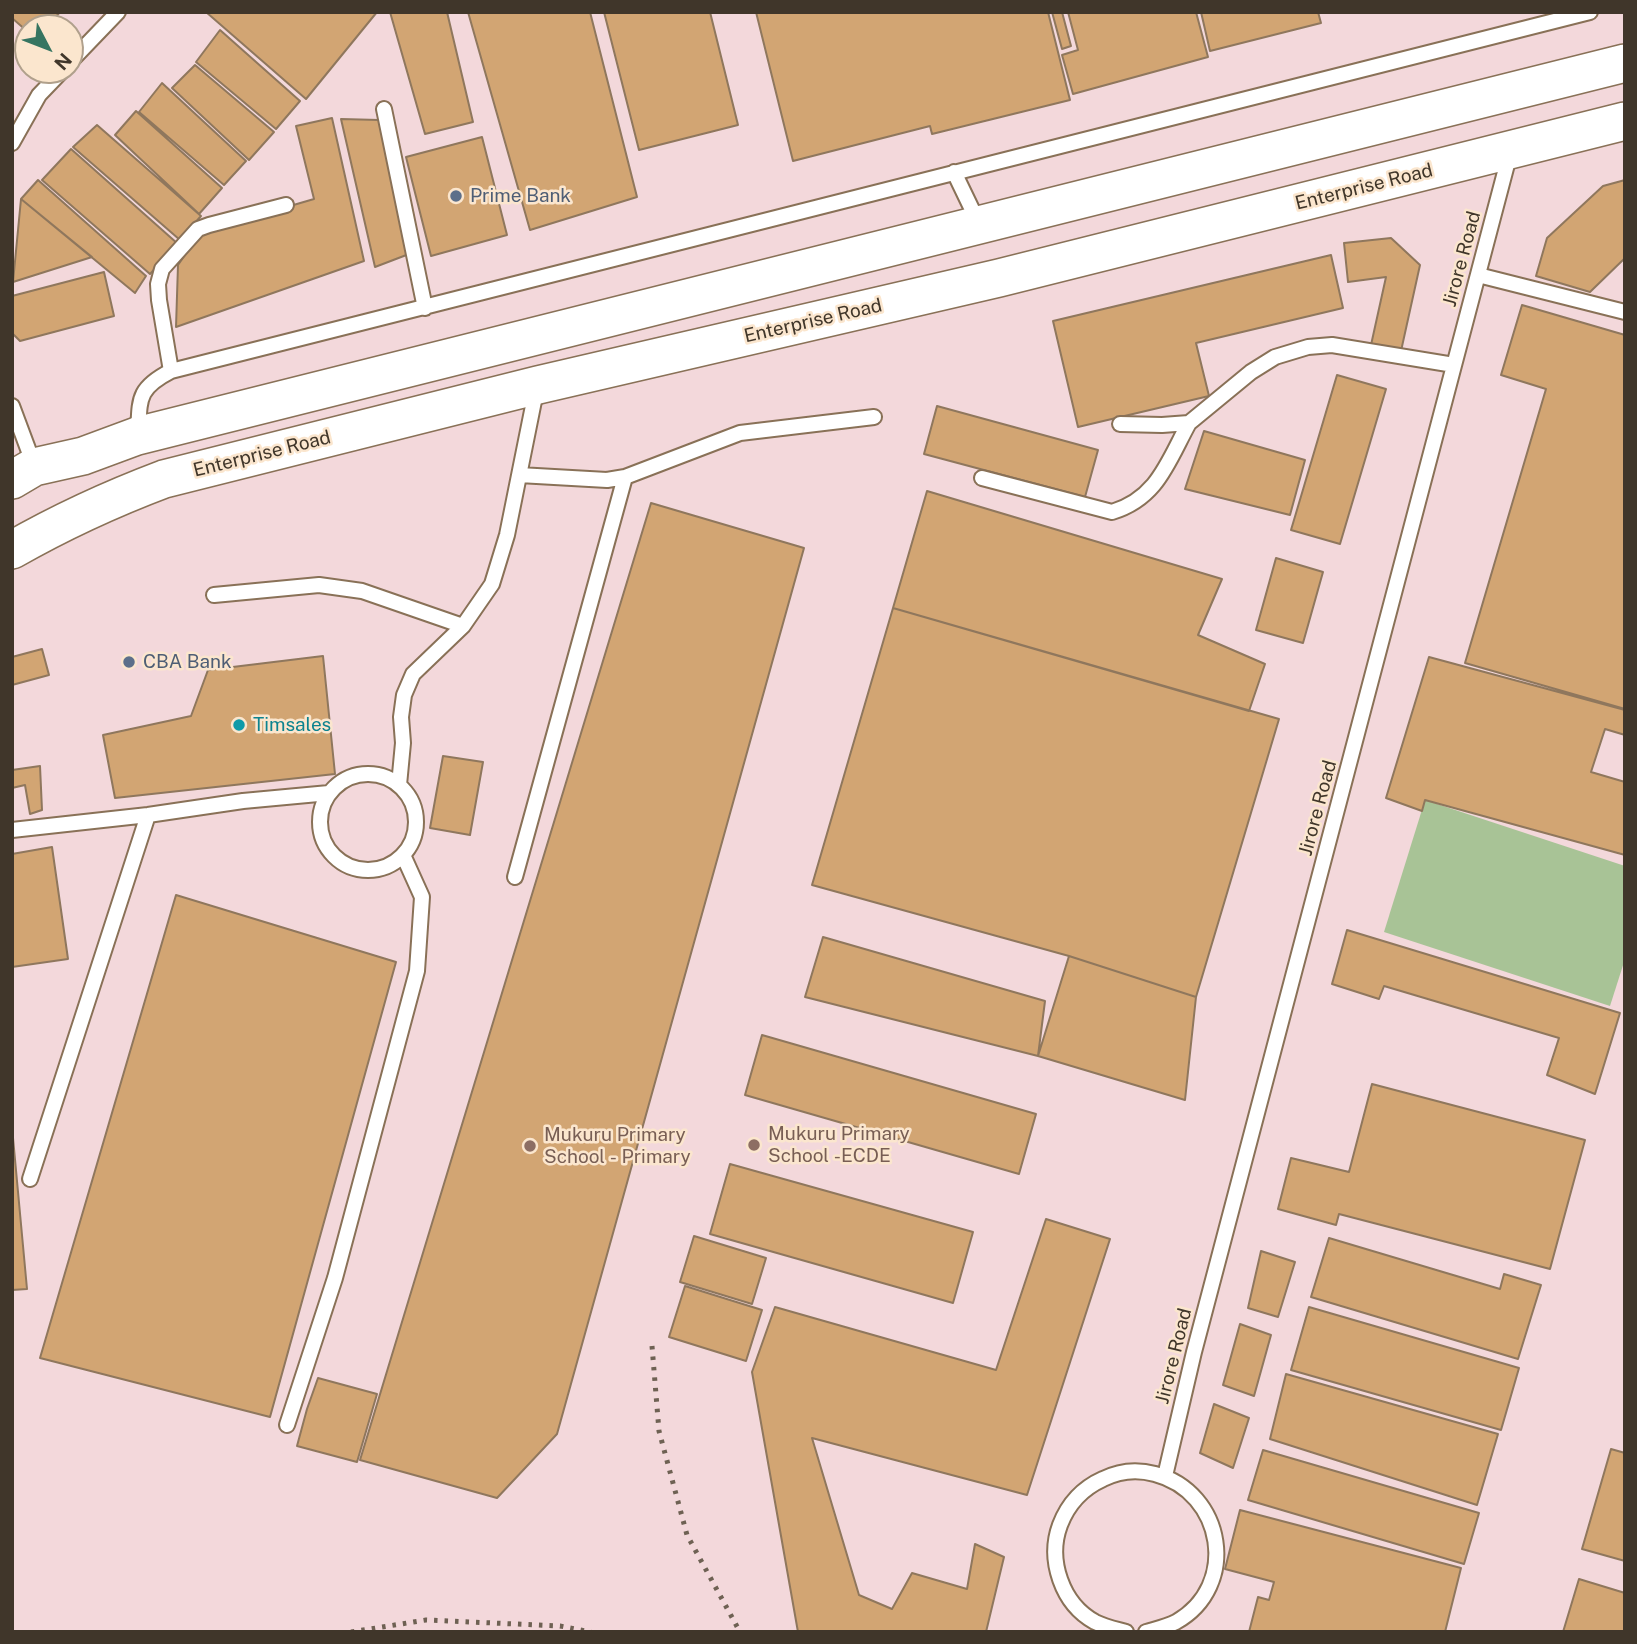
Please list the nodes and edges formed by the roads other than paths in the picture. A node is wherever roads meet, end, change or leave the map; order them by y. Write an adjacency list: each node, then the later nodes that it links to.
1 (118, 12): 3 (lane)
2 (1590, 12): 10 (lane)
3 (84, 47)
4 (1625, 63): 12 (main road)
5 (50, 84): 8 (lane)
6 (384, 109): 14 (lane)
7 (1625, 121): 9 (main road, Enterprise Road)
8 (12, 143)
9 (1511, 150): 13 (lane, Jirore Road); 18 (main road, Enterprise Road)
10 (954, 172): 12 (lane); 14 (lane)
11 (286, 205): 17 (lane)
12 (979, 225): 23 (main road)
13 (1478, 275): 15 (lane); 16 (lane, Jirore Road)
14 (425, 308): 17 (lane)
15 (1625, 312)
16 (1454, 365): 21 (lane); 39 (lane, Jirore Road)
17 (171, 371): 23 (lane)
18 (538, 385): 25 (lane); 28 (main road, Enterprise Road)
19 (12, 406): 24 (lane)
20 (874, 417): 26 (lane)
21 (1189, 423): 22 (lane); 27 (lane)
22 (1120, 424)
23 (138, 436): 24 (main road)
24 (23, 473)
25 (519, 475): 26 (lane); 30 (lane)
26 (625, 477): 36 (lane)
27 (982, 478)
28 (12, 550)
29 (214, 596): 30 (lane)
30 (463, 626): 31 (lane)
31 (398, 785): 32 (lane); 35 (lane)
32 (329, 793): 33 (lane); 35 (lane)
33 (148, 815): 34 (lane); 37 (lane)
34 (12, 830)
35 (403, 855): 38 (lane)
36 (515, 877)
37 (30, 1179)
38 (287, 1425)
39 (1165, 1476): 40 (lane); 41 (lane)
40 (1126, 1632)
41 (1146, 1632)

